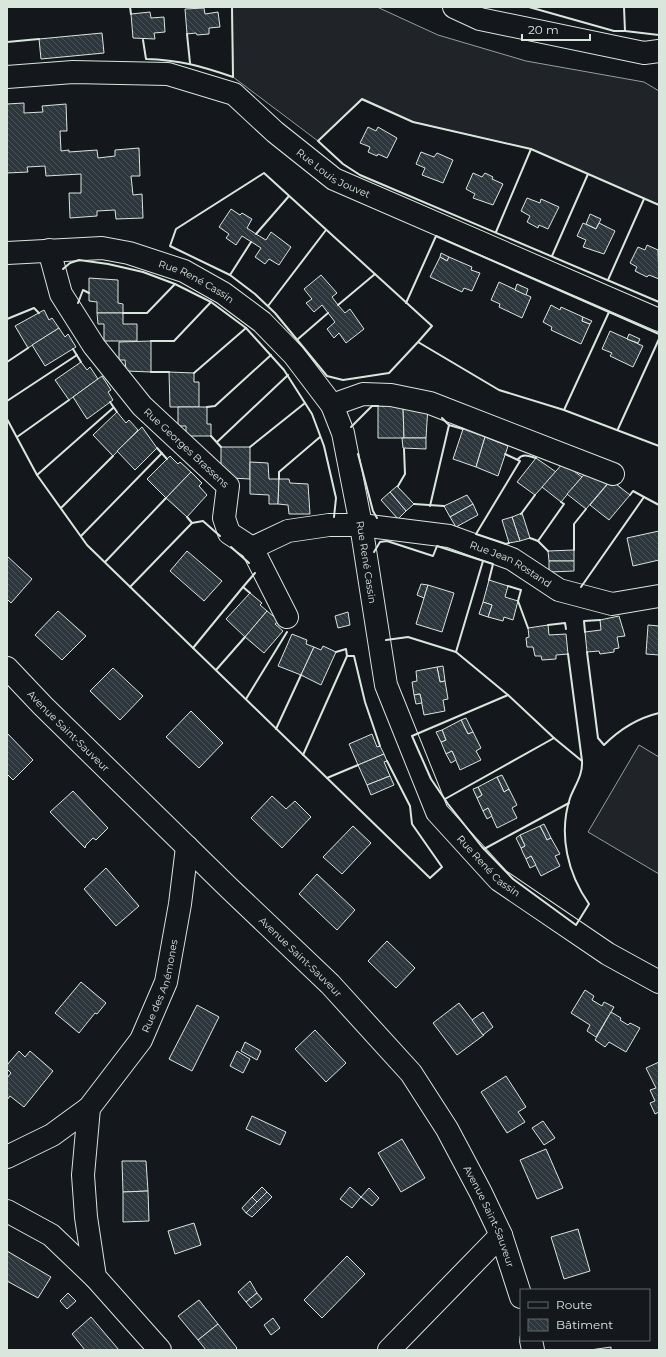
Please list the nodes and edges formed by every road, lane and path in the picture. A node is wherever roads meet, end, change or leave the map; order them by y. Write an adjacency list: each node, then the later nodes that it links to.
1 (454, 7): 2 (street)
2 (659, 52)
3 (7, 77): 6 (street, Rue Louis Jouvet)
4 (49, 250): 5 (street, Rue René Cassin); 7 (street, Rue René Cassin); 10 (street, Rue Georges Brassens)
5 (7, 253)
6 (659, 320)
7 (332, 405): 8 (street); 9 (street, Rue René Cassin)
8 (613, 474)
9 (361, 525): 10 (street); 11 (street, Rue Jean Rostand); 15 (street, Rue René Cassin)
10 (252, 548): 12 (street)
11 (659, 596)
12 (286, 617)
13 (7, 668): 14 (street, Avenue Saint-Sauveur)
14 (187, 847): 16 (street, Rue des Anémones); 19 (street, Avenue Saint-Sauveur)
15 (659, 982)
16 (89, 1108): 17 (street, Rue des Anémones); 20 (street)
17 (7, 1157)
18 (7, 1211): 20 (street)
19 (502, 1235): 21 (street, Avenue Saint-Sauveur); 23 (street)
20 (95, 1277): 22 (street)
21 (520, 1295)
22 (160, 1350)
23 (389, 1350)

